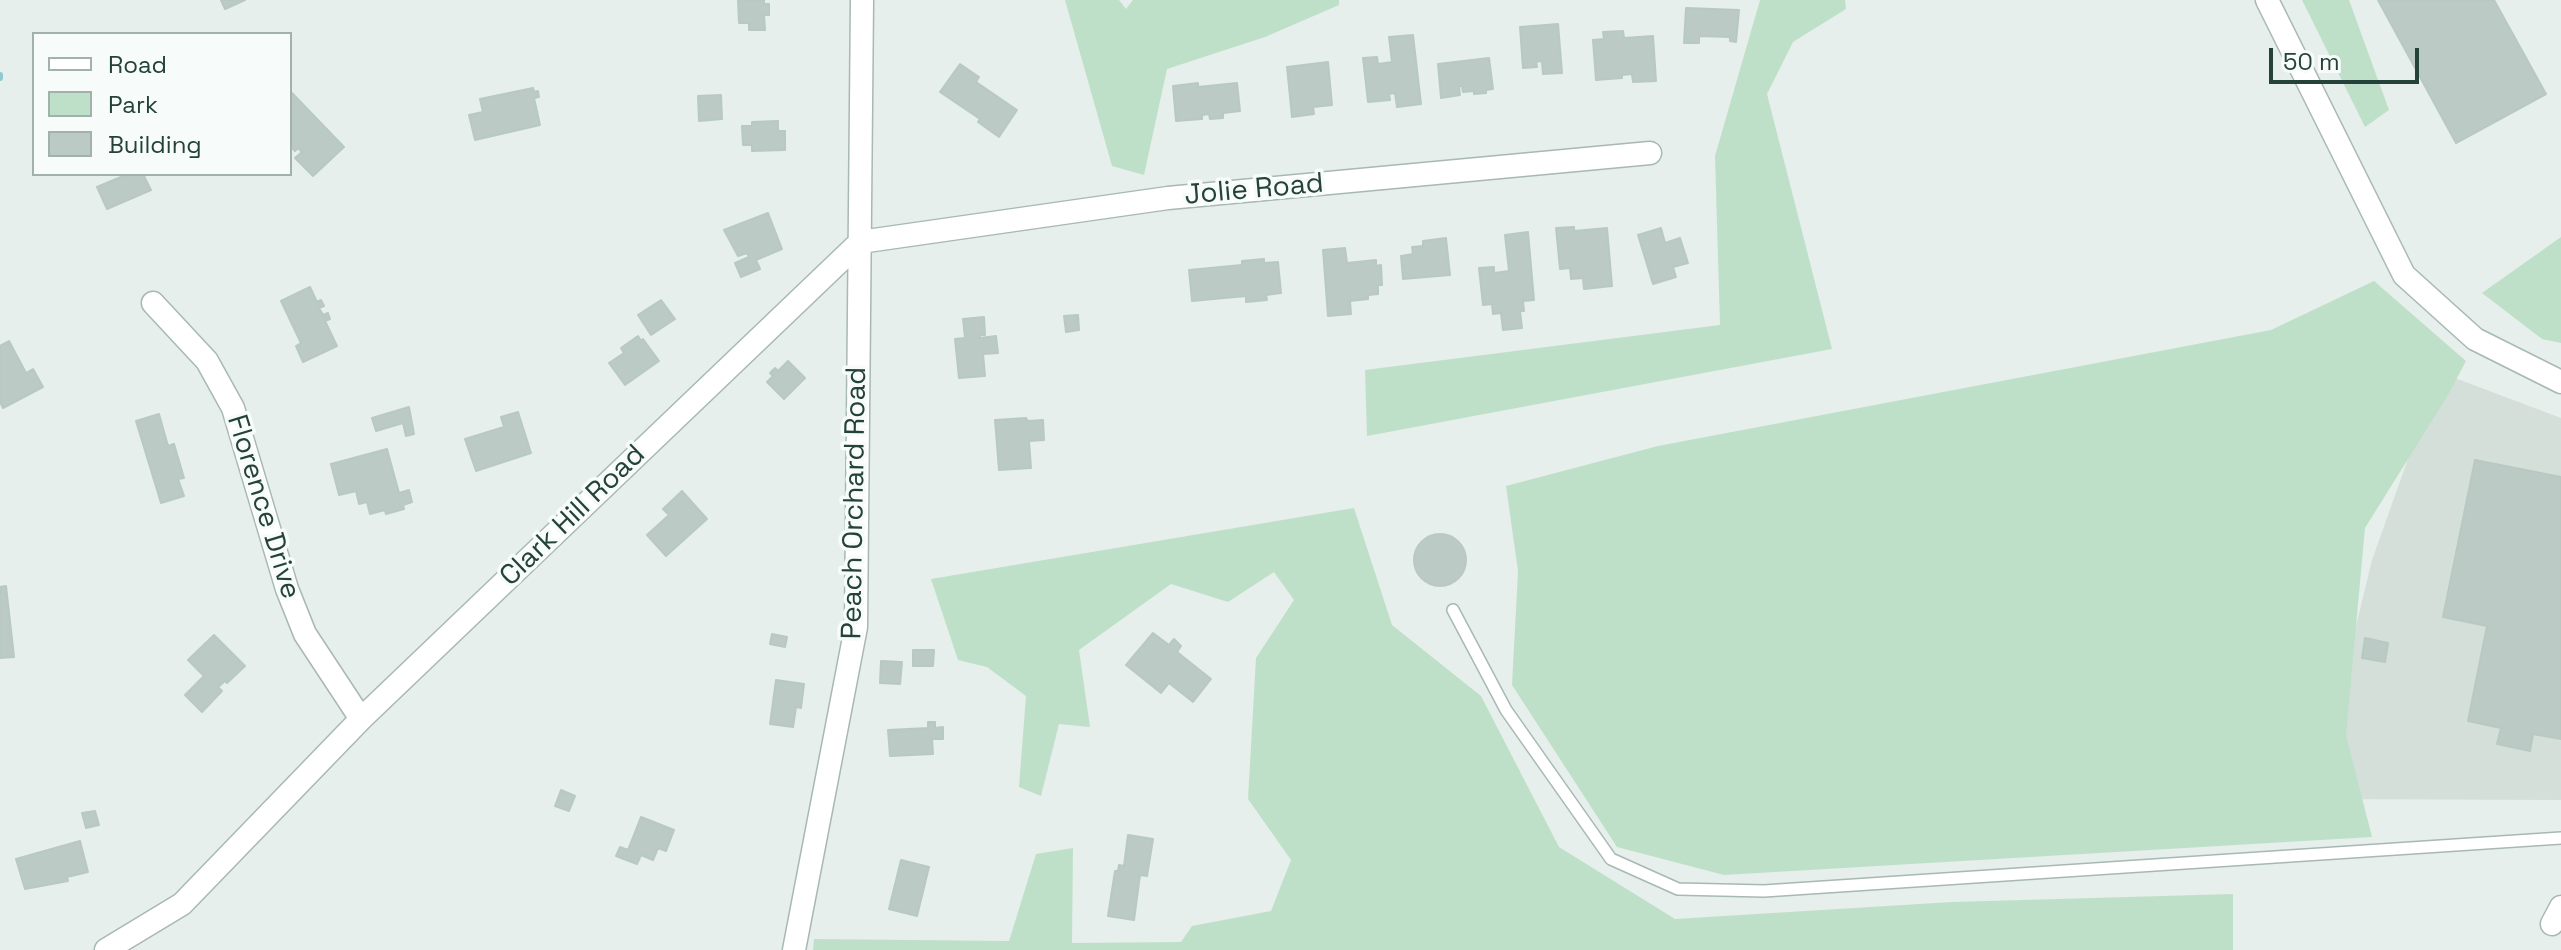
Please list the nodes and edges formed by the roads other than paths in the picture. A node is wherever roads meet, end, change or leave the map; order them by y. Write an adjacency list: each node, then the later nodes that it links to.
1 (862, 0): 4 (street)
2 (2267, 0): 6 (street)
3 (1650, 153): 4 (street, Jolie Road)
4 (860, 242): 8 (street, Clark Hill Road); 11 (street, Peach Orchard Road)
5 (153, 303): 8 (street, Florence Drive)
6 (2561, 382)
7 (1453, 610): 9 (lane)
8 (361, 719): 10 (street, Clark Hill Road)
9 (2561, 838)
10 (106, 950)
11 (794, 950)

